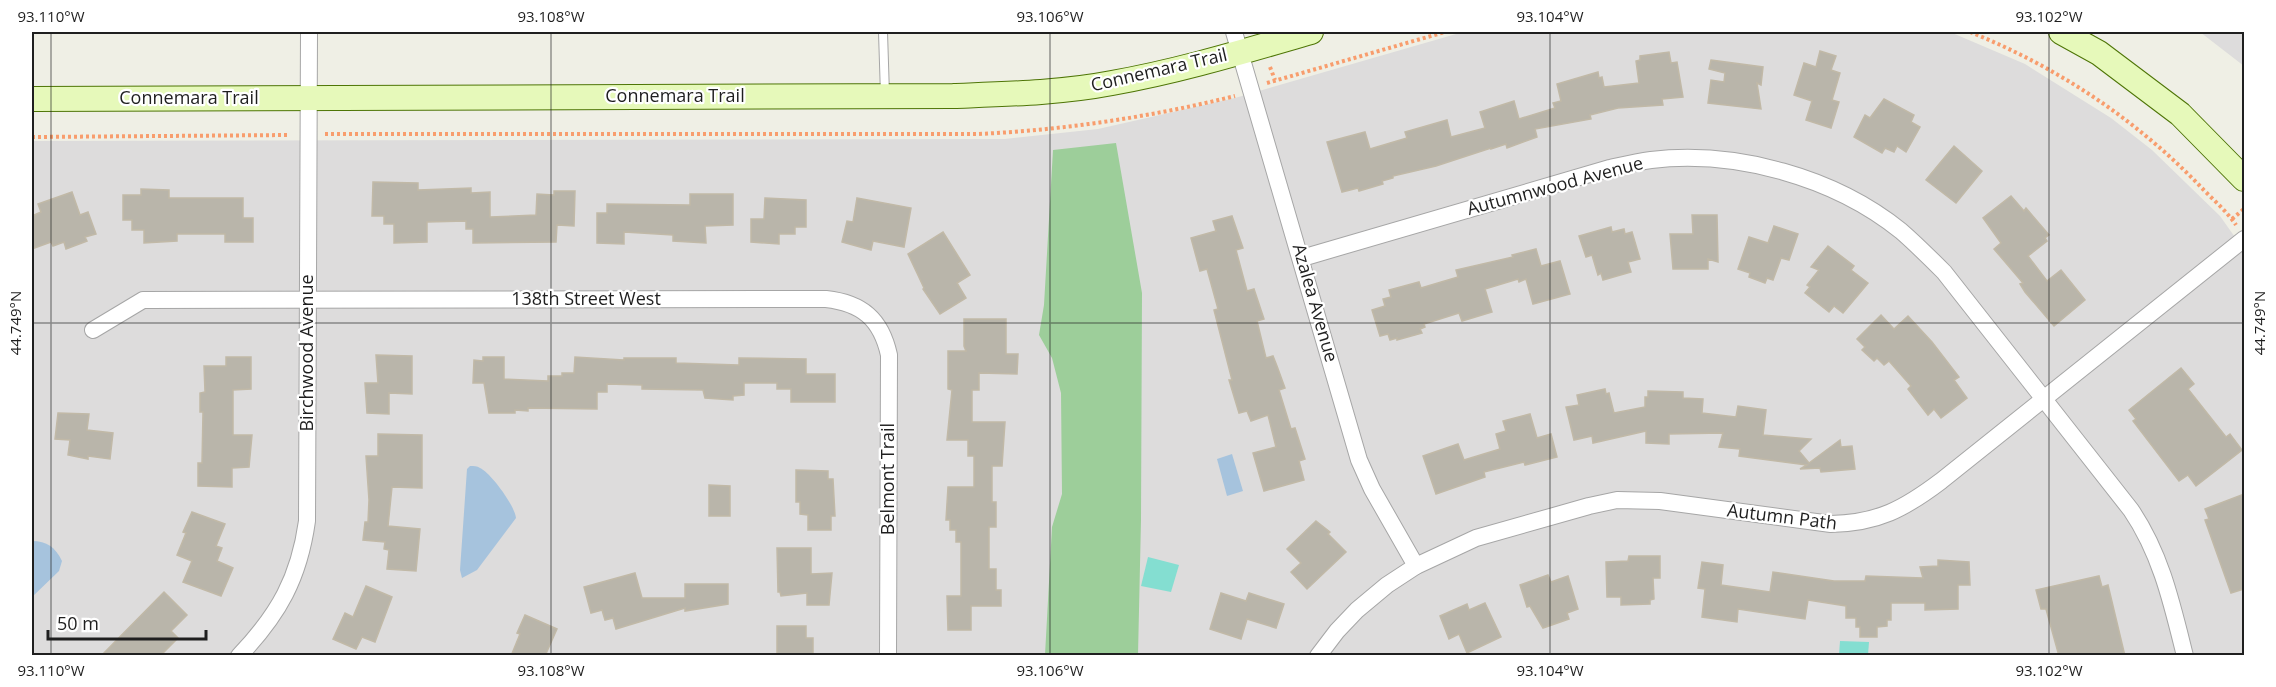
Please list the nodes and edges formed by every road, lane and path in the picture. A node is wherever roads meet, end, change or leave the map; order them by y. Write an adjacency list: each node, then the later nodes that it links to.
1 (309, 32): 9 (street, Birchwood Avenue)
2 (883, 32): 10 (lane)
3 (1311, 32): 7 (street, Connemara Trail)
4 (1445, 32): 8 (path)
5 (1970, 32): 15 (path)
6 (2061, 32): 14 (street)
7 (1238, 42): 8 (street, Azalea Avenue); 10 (street, Connemara Trail)
8 (1252, 89): 12 (path); 17 (street, Azalea Avenue)
9 (309, 96): 10 (street, Connemara Trail); 11 (street, Connemara Trail); 12 (street, Birchwood Avenue)
10 (885, 96)
11 (32, 99)
12 (308, 135): 13 (path); 18 (street, Birchwood Avenue)
13 (32, 137)
14 (2244, 179)
15 (2244, 209)
16 (2244, 239): 21 (street, Autumn Path)
17 (1302, 258): 21 (street, Autumnwood Avenue); 22 (street, Azalea Avenue)
18 (307, 299): 19 (street, 138th Street West); 20 (street, 138th Street West); 23 (street, Birchwood Avenue)
19 (863, 311): 24 (street, Belmont Trail)
20 (93, 330)
21 (2045, 400): 22 (street, Autumn Path); 26 (street, Autumnwood Avenue)
22 (1416, 566): 25 (street, Autumn Path)
23 (239, 656)
24 (888, 656)
25 (1318, 656)
26 (2185, 656)

